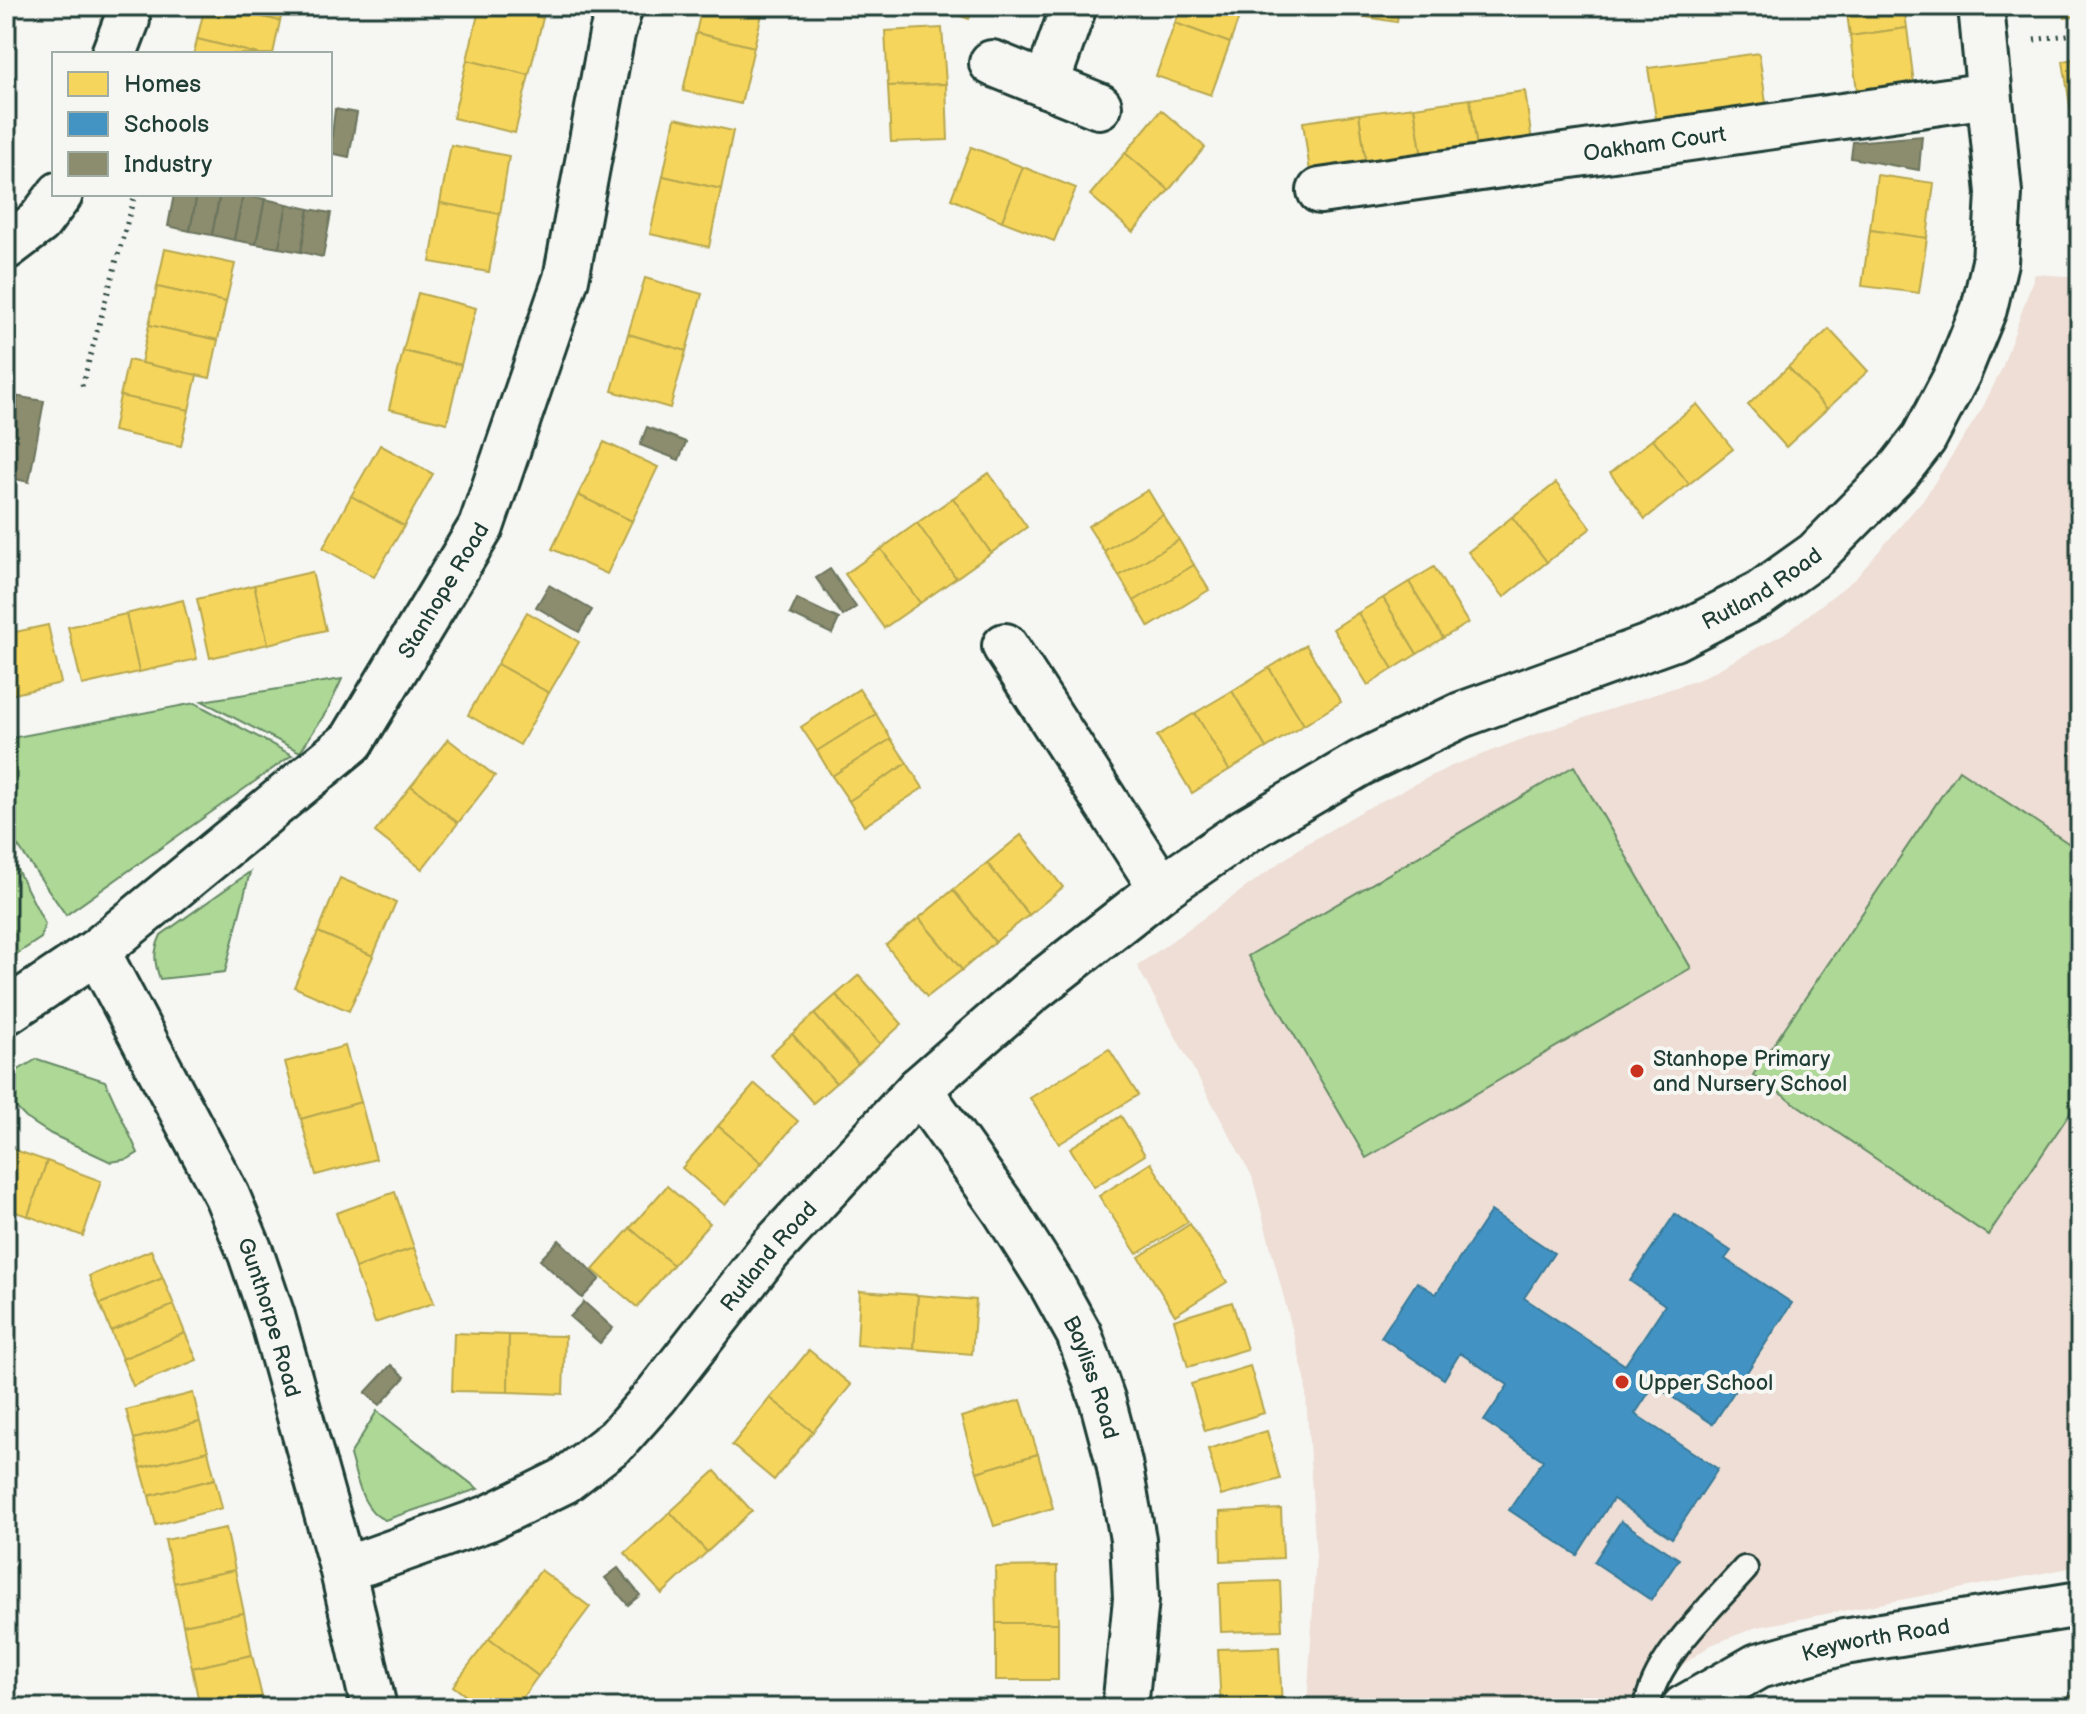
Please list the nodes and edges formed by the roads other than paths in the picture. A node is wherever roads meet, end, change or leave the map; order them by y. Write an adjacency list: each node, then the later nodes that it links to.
1 (620, 6): 13 (street, Stanhope Road)
2 (1074, 6): 5 (street)
3 (1981, 6): 6 (street, Rutland Road)
4 (992, 63): 5 (street)
5 (1046, 85): 7 (street)
6 (1989, 95): 8 (street, Oakham Court); 12 (street, Rutland Road)
7 (1099, 106)
8 (1320, 191)
9 (58, 196): 10 (street)
10 (6, 247)
11 (1005, 646): 12 (street)
12 (1165, 886): 15 (street, Rutland Road)
13 (97, 951): 14 (street, Stanhope Road); 16 (street, Gunthorpe Road)
14 (6, 1012)
15 (919, 1089): 16 (street, Rutland Road); 20 (street, Bayliss Road)
16 (342, 1567): 19 (street, Gunthorpe Road)
17 (1745, 1569): 21 (lane)
18 (2080, 1604): 22 (street, Keyworth Road)
19 (374, 1708)
20 (1125, 1708)
21 (1647, 1708)
22 (1684, 1708)

